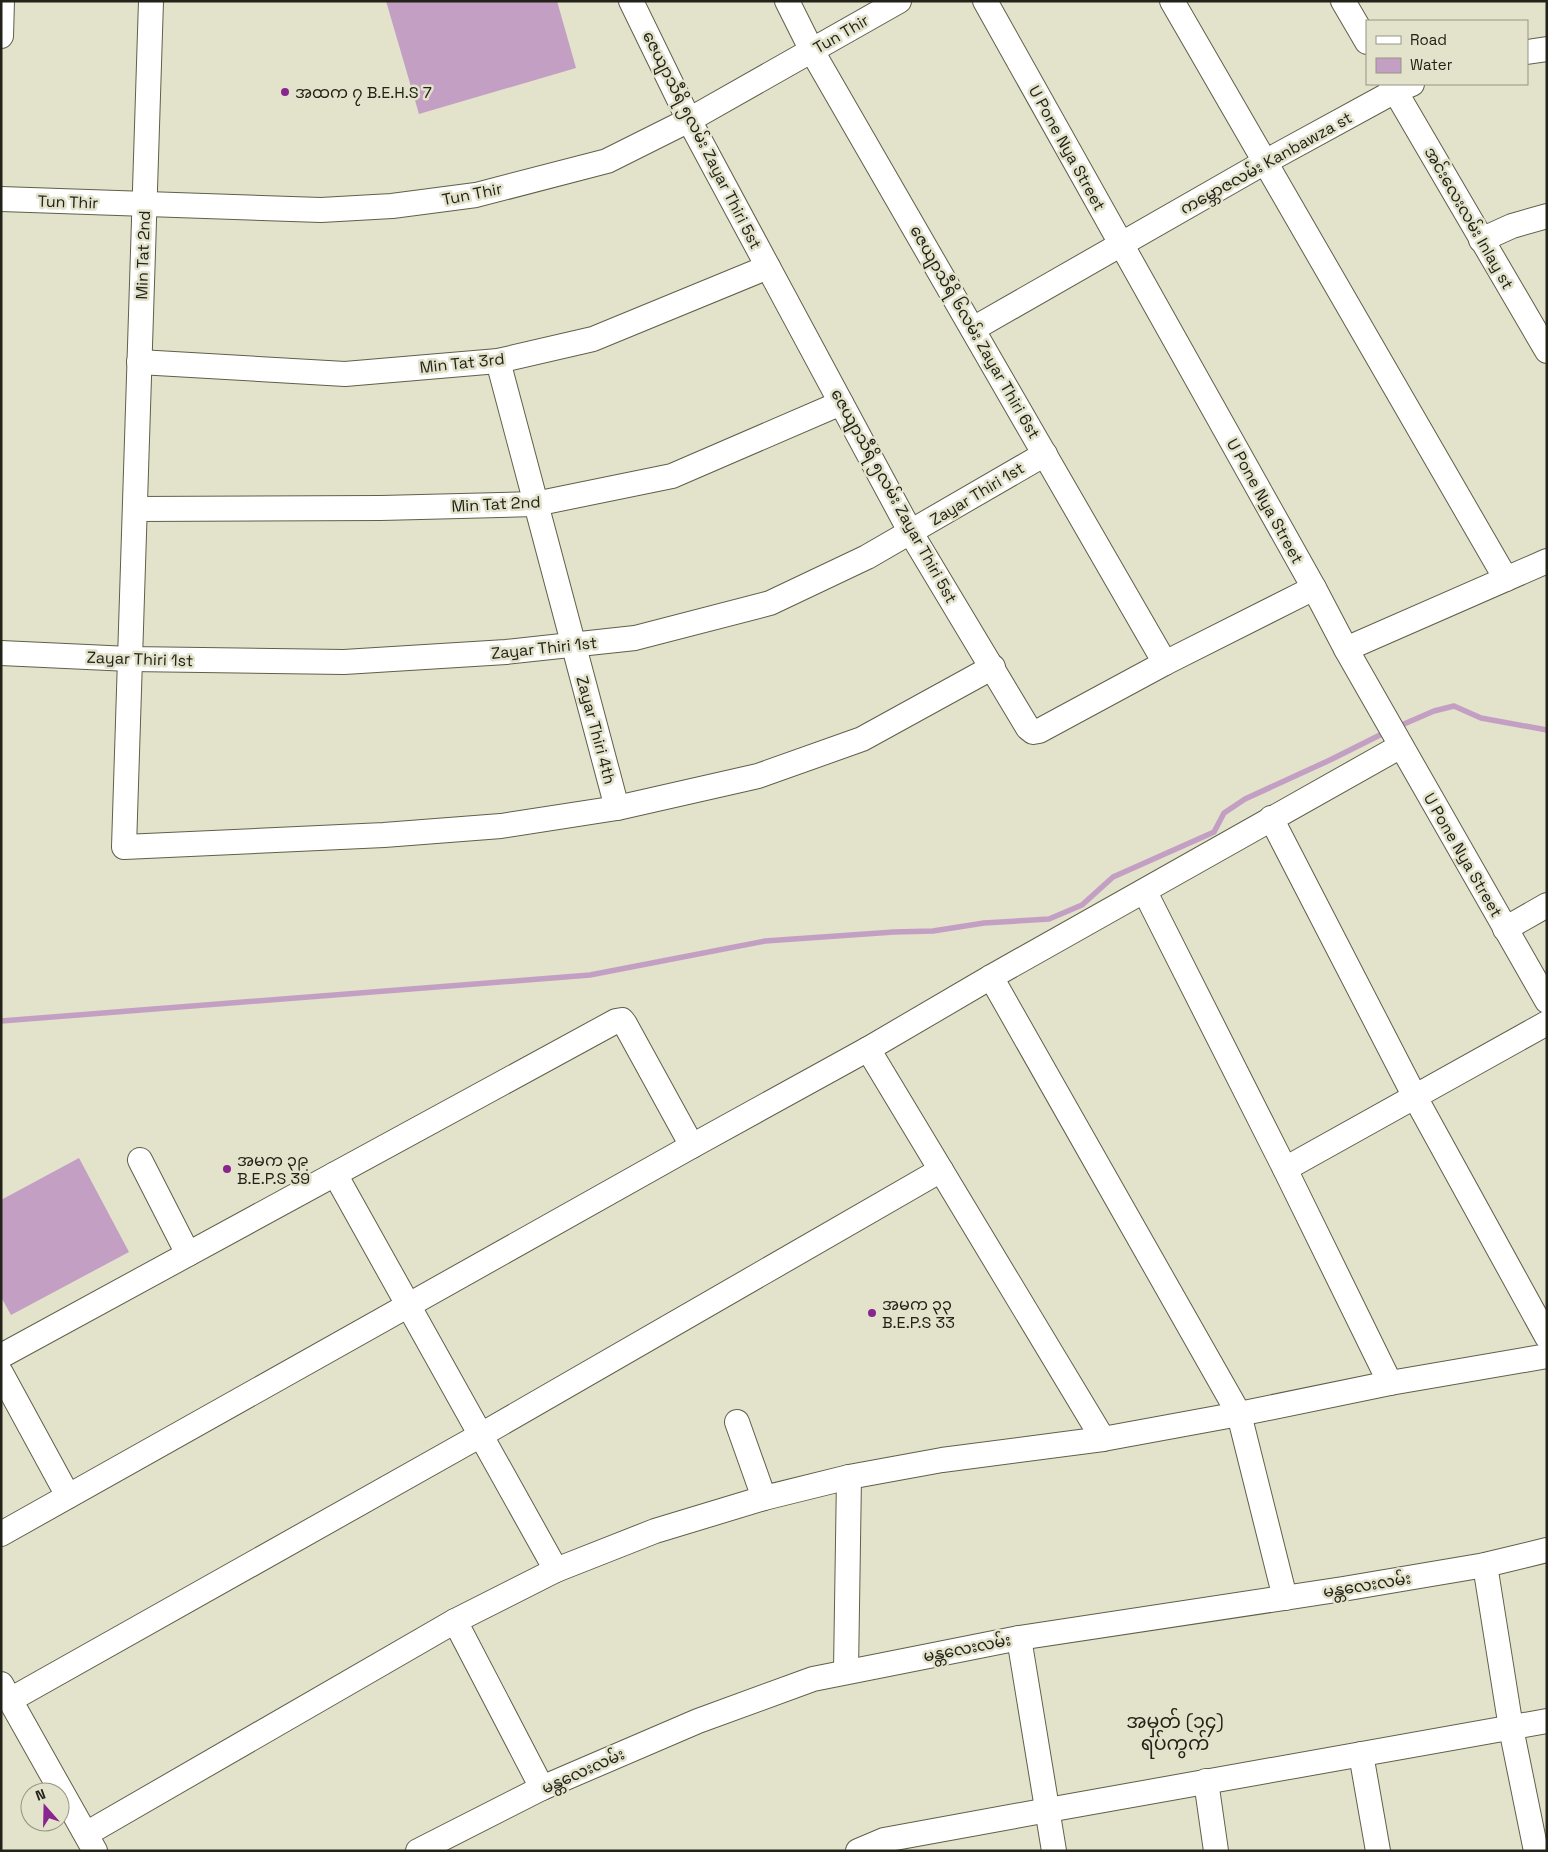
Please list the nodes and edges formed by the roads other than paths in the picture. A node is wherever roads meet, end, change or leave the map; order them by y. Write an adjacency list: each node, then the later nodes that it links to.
1 (2, 1): 9 (street)
2 (151, 1): 18 (street, Min Tat 2nd)
3 (631, 1): 15 (street, ဇေယျာသီရိ ၅လမ်း Zayar Thiri 5st)
4 (787, 1): 12 (street, ဇေယျာသီရိ ၆လမ်း Zayar Thiri 6st)
5 (899, 1): 12 (street, Tun Thir)
6 (986, 1): 21 (street, U Pone Nya Street)
7 (1172, 1): 16 (street)
8 (1343, 1): 10 (street)
9 (1, 36)
10 (1366, 40)
11 (1547, 50): 13 (street)
12 (812, 51): 15 (street, Tun Thir); 23 (street, ဇေယျာသီရိ ၆လမ်း Zayar Thiri 6st)
13 (1528, 52)
14 (1400, 86): 16 (street, ကမ္ဘောဇလမ်း Kanbawza st); 20 (street, အင်းလေးလမ်း Inlay st)
15 (689, 120): 18 (street, Tun Thir); 22 (street, ဇေယျာသီရိ ၅လမ်း Zayar Thiri 5st)
16 (1265, 162): 21 (street, ကမ္ဘောဇလမ်း Kanbawza st); 33 (street)
17 (1, 199): 18 (street, Tun Thir)
18 (144, 205): 26 (street, Min Tat 2nd)
19 (1547, 216): 20 (street)
20 (1481, 240): 24 (street, အင်းလေးလမ်း Inlay st)
21 (1121, 246): 23 (street, ကမ္ဘောဇလမ်း Kanbawza st); 34 (street, U Pone Nya Street)
22 (768, 267): 25 (street, Min Tat 3rd); 27 (street, ဇေယျာသီရိ ၅လမ်း Zayar Thiri 5st)
23 (974, 329): 28 (street, ဇေယျာသီရိ ၆လမ်း Zayar Thiri 6st)
24 (1547, 351)
25 (498, 361): 26 (street, Min Tat 3rd); 29 (street, Zayar Thiri 4th)
26 (140, 362): 30 (street, Min Tat 2nd)
27 (841, 403): 29 (street, Min Tat 2nd); 31 (street, ဇေယျာသီရိ ၅လမ်း Zayar Thiri 5st)
28 (1045, 454): 31 (street, Zayar Thiri 1st); 39 (street, ဇေယျာသီရိ ၆လမ်း Zayar Thiri 6st)
29 (535, 504): 30 (street, Min Tat 2nd); 35 (street, Zayar Thiri 4th)
30 (135, 509): 38 (street, Min Tat 2nd)
31 (911, 533): 35 (street, Zayar Thiri 1st); 40 (street, ဇေယျာသီရိ ၅လမ်း Zayar Thiri 5st)
32 (1547, 561): 33 (street)
33 (1506, 579): 36 (street)
34 (1314, 588): 36 (street, U Pone Nya Street); 39 (street, ဇေယျာသီရိ ၅လမ်း Zayar Thiri 5st)
35 (573, 645): 38 (street, Zayar Thiri 1st); 42 (street, Zayar Thiri 4th)
36 (1346, 649): 41 (street, U Pone Nya Street)
37 (1, 653): 38 (street, Zayar Thiri 1st)
38 (130, 659): 42 (street, Min Tat 2nd)
39 (1165, 663): 40 (street, ဇေယျာသီရိ ၅လမ်း Zayar Thiri 5st)
40 (993, 667): 42 (street)
41 (1401, 746): 43 (street); 46 (street, U Pone Nya Street)
42 (617, 808)
43 (1271, 818): 44 (street); 51 (street)
44 (1145, 892): 47 (street); 54 (street)
45 (1547, 905): 46 (street)
46 (1505, 929): 48 (street, U Pone Nya Street)
47 (991, 977): 50 (street); 64 (street)
48 (1547, 1000)
49 (1547, 1024): 51 (street)
50 (868, 1049): 52 (street); 55 (street)
51 (1415, 1097): 54 (street); 59 (street)
52 (692, 1146): 56 (street); 58 (street)
53 (140, 1160): 57 (street)
54 (1285, 1169): 63 (street)
55 (941, 1170): 66 (street); 67 (street)
56 (335, 1174): 57 (street); 58 (street)
57 (188, 1254): 60 (street)
58 (408, 1305): 66 (street); 69 (street)
59 (1547, 1337)
60 (1, 1356)
61 (1547, 1356): 63 (street)
62 (1, 1373): 69 (street)
63 (1390, 1383): 64 (street)
64 (1239, 1414): 67 (street); 75 (street)
65 (737, 1422): 70 (street)
66 (481, 1435): 74 (street); 79 (street)
67 (1103, 1439): 68 (street)
68 (849, 1477): 70 (street); 78 (street)
69 (68, 1496): 71 (street)
70 (764, 1498): 74 (street)
71 (1, 1534)
72 (1547, 1550): 73 (street, မန္တလေးလမ်း)
73 (1485, 1565): 75 (street, မန္တလေးလမ်း); 81 (street)
74 (556, 1570): 76 (street)
75 (1285, 1598): 77 (street, မန္တလေးလမ်း)
76 (455, 1621): 84 (street); 86 (street)
77 (1019, 1638): 78 (street, မန္တလေးလမ်း); 85 (street)
78 (846, 1671): 84 (street, မန္တလေးလမ်း)
79 (6, 1692): 86 (street)
80 (1547, 1721): 81 (street)
81 (1511, 1728): 82 (street); 93 (street)
82 (1361, 1754): 83 (street); 92 (street)
83 (1206, 1782): 85 (street); 91 (street)
84 (542, 1788): 88 (street, မန္တလေးလမ်း)
85 (1048, 1810): 87 (street); 90 (street)
86 (90, 1842)
87 (885, 1846): 89 (street)
88 (429, 1848)
89 (858, 1851)
90 (1054, 1851)
91 (1216, 1851)
92 (1378, 1851)
93 (1536, 1851)

